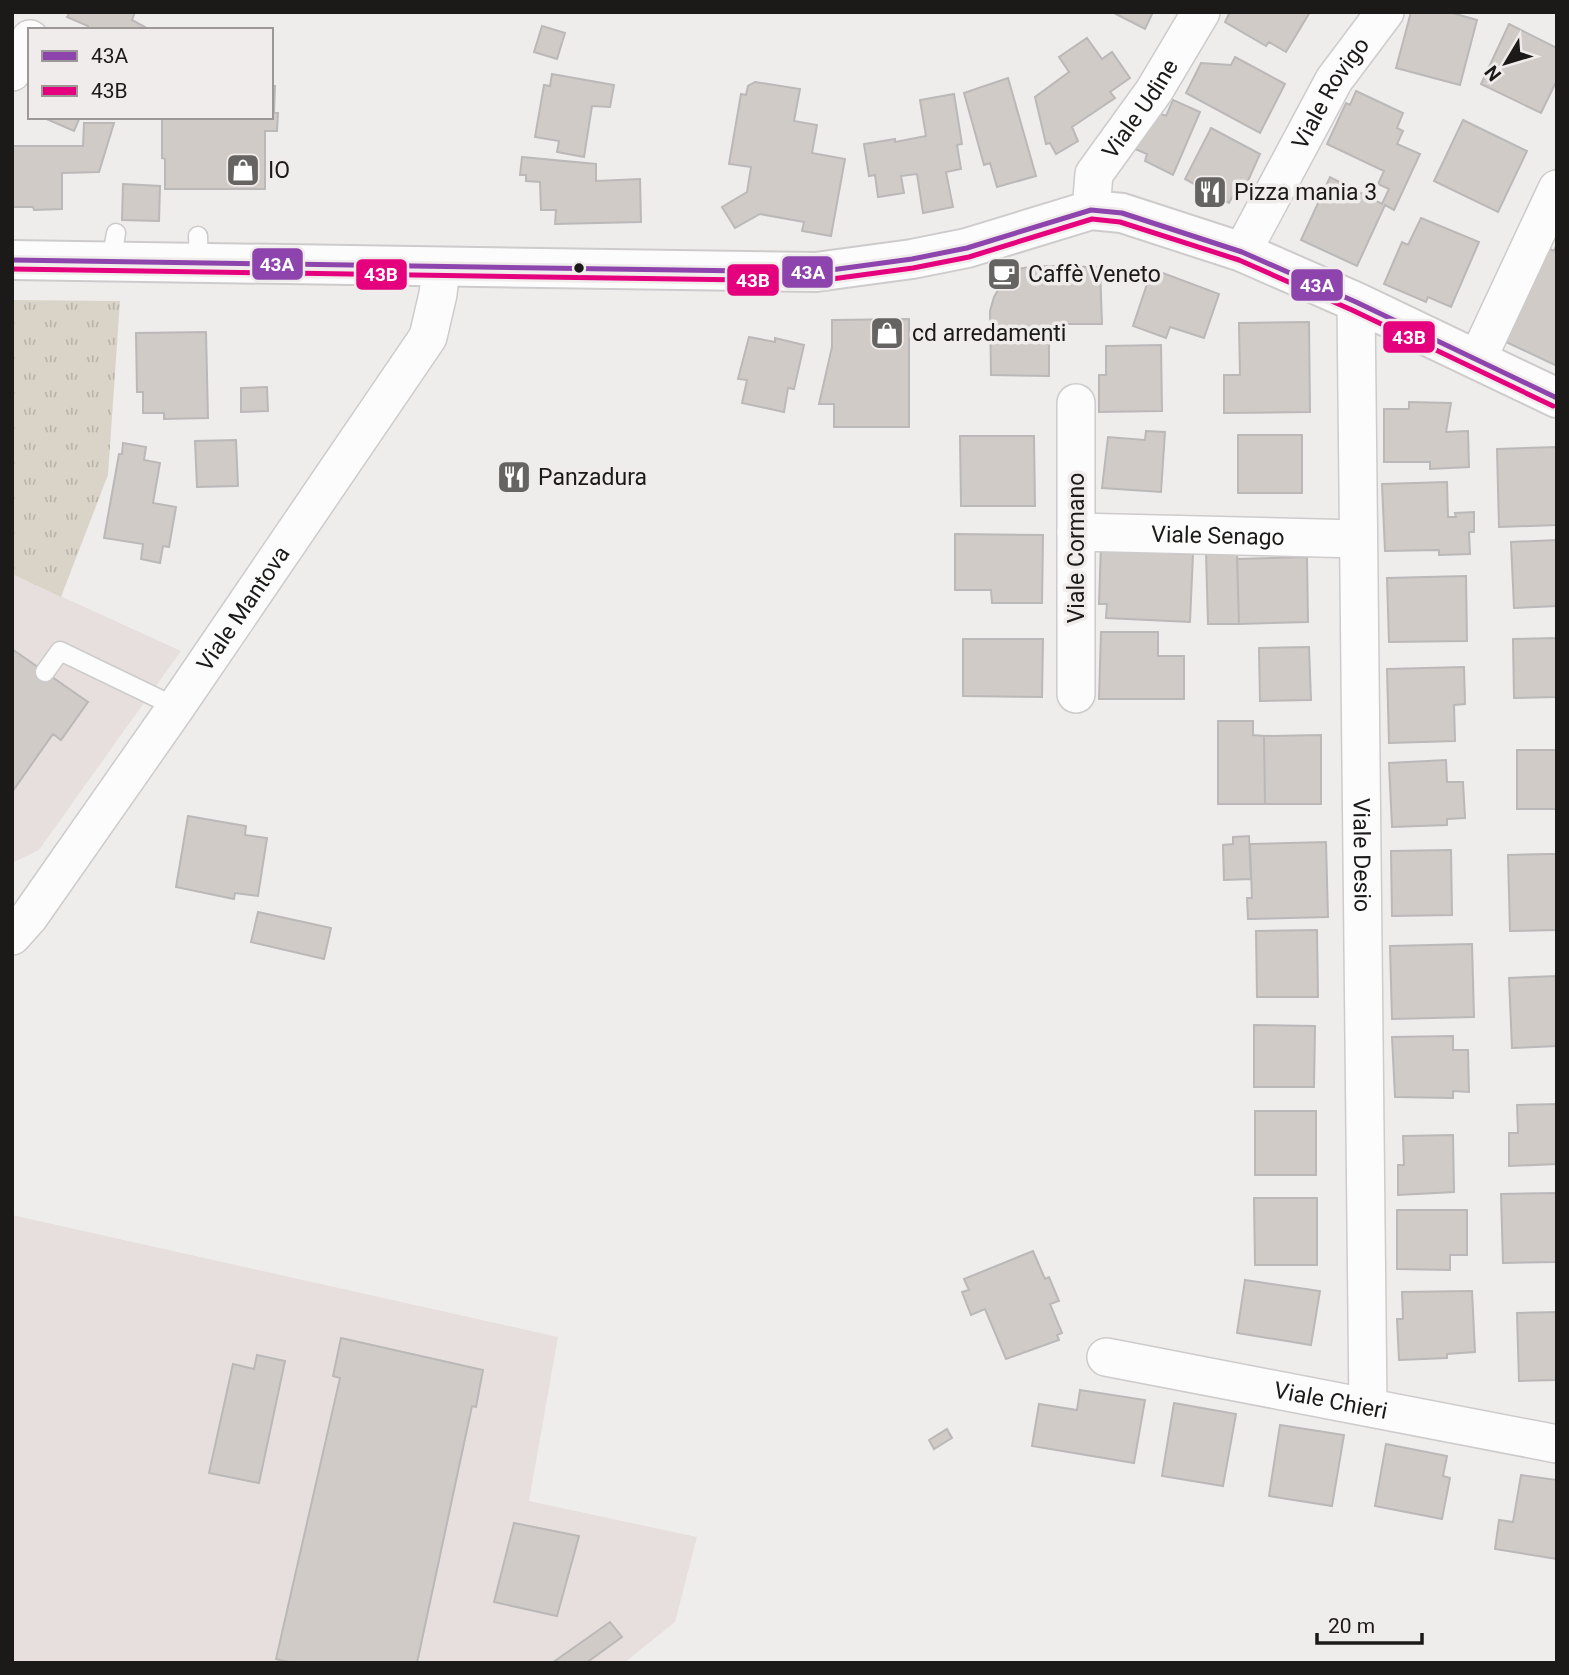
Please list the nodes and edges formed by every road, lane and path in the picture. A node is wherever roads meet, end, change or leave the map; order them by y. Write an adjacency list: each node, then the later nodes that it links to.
1 (44, 12): 4 (street)
2 (1201, 12): 8 (street, Viale Udine)
3 (1385, 12): 9 (street, Viale Rovigo)
4 (35, 28)
5 (28, 43): 6 (street)
6 (12, 72)
7 (1557, 189): 13 (street)
8 (1091, 210): 9 (main road); 11 (main road)
9 (1242, 252): 12 (main road)
10 (12, 260): 11 (main road)
11 (441, 268): 20 (street, Viale Mantova)
12 (1356, 302): 13 (main road); 17 (street, Viale Desio)
13 (1477, 360): 14 (main road)
14 (1557, 398)
15 (1076, 402): 16 (street, Viale Cormano)
16 (1076, 532): 17 (street, Viale Senago); 19 (street, Viale Cormano)
17 (1358, 539): 23 (street, Viale Desio)
18 (45, 672): 20 (lane)
19 (1076, 694)
20 (176, 707): 21 (street, Viale Mantova)
21 (12, 936)
22 (1106, 1357): 23 (street, Viale Chieri)
23 (1368, 1407): 24 (street, Viale Chieri)
24 (1557, 1444)

